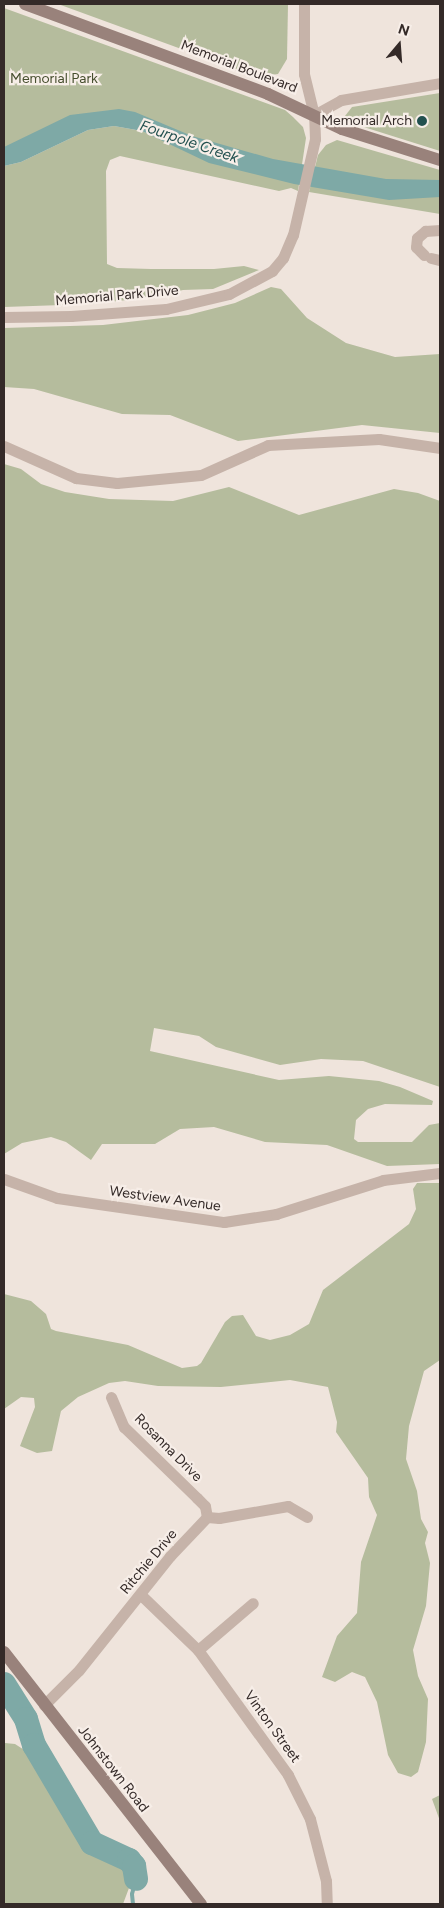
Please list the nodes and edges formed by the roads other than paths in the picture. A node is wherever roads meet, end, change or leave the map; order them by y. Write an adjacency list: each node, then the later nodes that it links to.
1 (25, 4): 4 (street, Memorial Boulevard)
2 (304, 4): 4 (street, Memorial Park Drive)
3 (440, 84): 4 (street)
4 (314, 115): 5 (street, Memorial Boulevard); 8 (street, Memorial Park Drive)
5 (440, 160)
6 (440, 230): 7 (street)
7 (432, 258)
8 (4, 317)
9 (4, 446): 10 (street)
10 (440, 448)
11 (440, 1173): 12 (street, Westview Avenue)
12 (4, 1179)
13 (111, 1397): 14 (street, Rosanna Drive)
14 (207, 1517): 15 (street); 16 (street, Ritchie Drive)
15 (308, 1517)
16 (141, 1595): 18 (street, Vinton Street); 20 (street, Ritchie Drive)
17 (253, 1603): 18 (street)
18 (198, 1650): 22 (street, Vinton Street)
19 (4, 1652): 20 (street, Johnstown Road)
20 (44, 1705): 21 (street, Johnstown Road)
21 (201, 1904)
22 (328, 1904)

